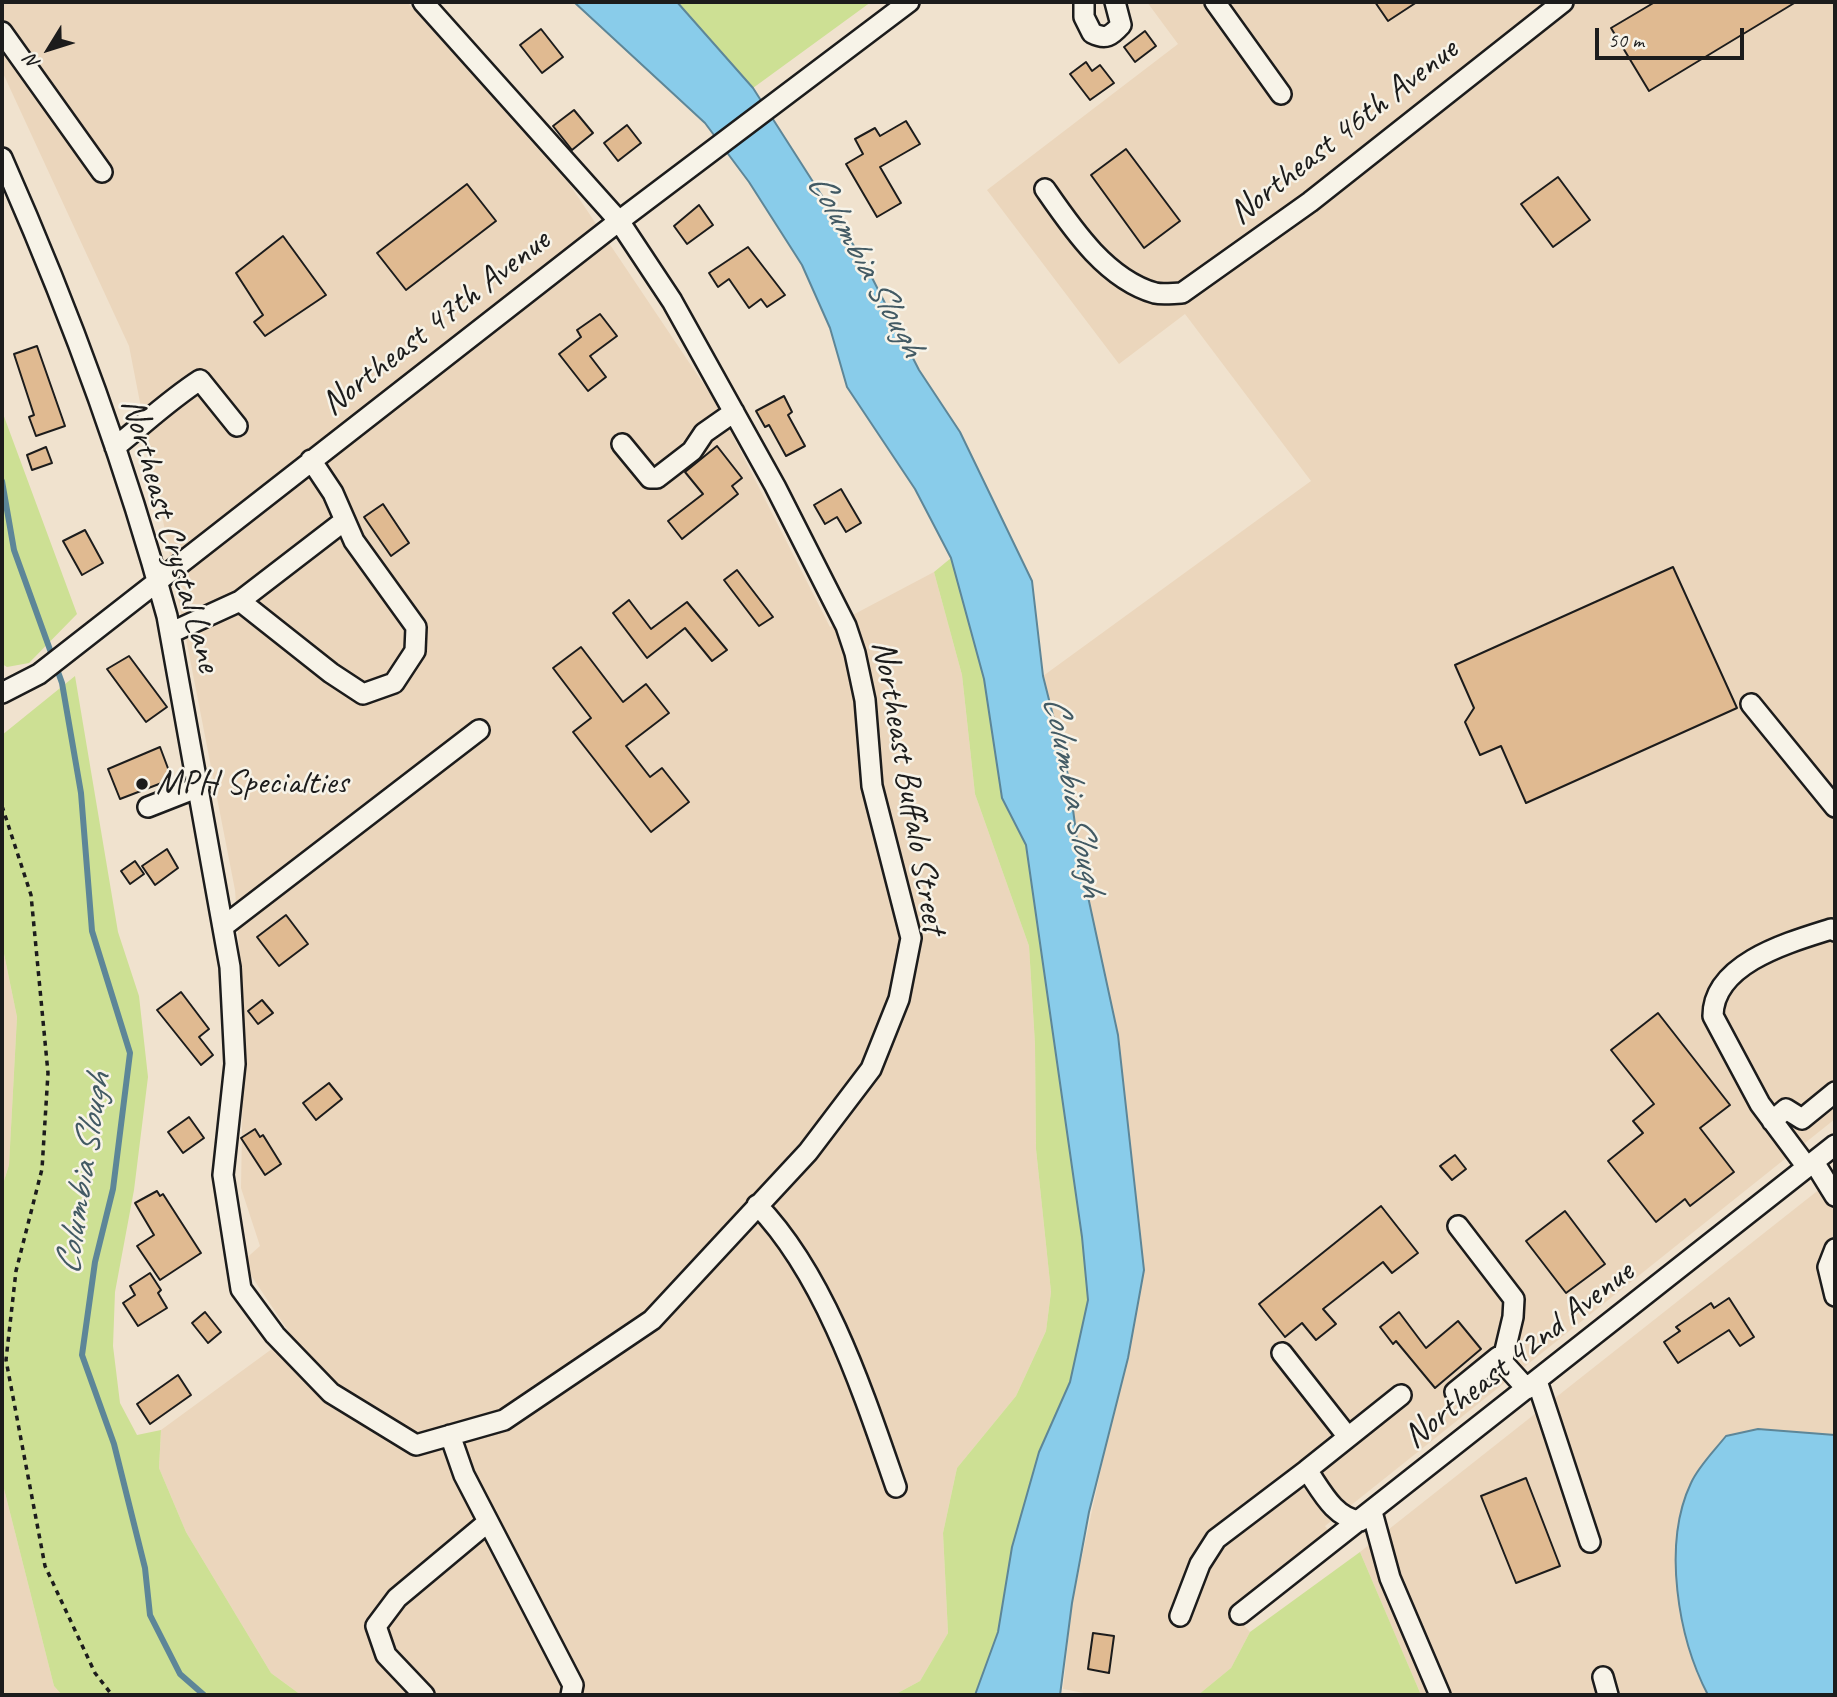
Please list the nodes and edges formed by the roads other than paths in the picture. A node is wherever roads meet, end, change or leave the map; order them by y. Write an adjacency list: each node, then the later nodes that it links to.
1 (423, 2): 12 (street, Northeast Buffalo Street)
2 (909, 2): 12 (street, Northeast 47th Avenue)
3 (1084, 2): 4 (street)
4 (1115, 2)
5 (1215, 2): 8 (street)
6 (1563, 2): 11 (street, Northeast 46th Avenue)
7 (2, 32): 10 (street)
8 (1281, 94)
9 (2, 158): 16 (street, Northeast Crystal Lane)
10 (102, 172)
11 (1045, 189)
12 (619, 221): 13 (street, Northeast Buffalo Street); 17 (street, Northeast 47th Avenue)
13 (734, 412): 15 (street); 35 (street, Northeast Buffalo Street)
14 (237, 426): 16 (street)
15 (622, 444)
16 (115, 447): 19 (street, Northeast Crystal Lane)
17 (311, 460): 18 (street); 19 (street, Northeast 47th Avenue)
18 (344, 521): 20 (street); 20 (street)
19 (158, 581): 21 (street, Northeast Crystal Lane); 22 (street, Northeast 47th Avenue)
20 (240, 601): 21 (street)
21 (170, 633): 25 (street, Northeast Crystal Lane)
22 (2, 693)
23 (1751, 704): 27 (street)
24 (479, 730): 28 (street)
25 (199, 787): 26 (street); 28 (street, Northeast Crystal Lane)
26 (148, 807)
27 (1835, 807)
28 (224, 926): 39 (street, Northeast Crystal Lane)
29 (1835, 931): 31 (street)
30 (1835, 1092): 31 (street)
31 (1772, 1121): 33 (street)
32 (1835, 1145): 33 (street, Northeast 42nd Avenue)
33 (1811, 1164): 34 (street); 42 (street, Northeast 42nd Avenue)
34 (1835, 1196)
35 (757, 1205): 45 (street, Northeast Buffalo Street); 48 (street)
36 (1458, 1226): 41 (street)
37 (1835, 1249): 38 (street)
38 (1835, 1296)
39 (285, 1345): 45 (street, Northeast Buffalo Street)
40 (1282, 1353): 46 (street)
41 (1503, 1359): 42 (street); 43 (street)
42 (1532, 1385): 49 (street, Northeast 42nd Avenue); 51 (street)
43 (1455, 1392)
44 (1401, 1395): 46 (street)
45 (450, 1435): 50 (street)
46 (1348, 1437): 47 (street)
47 (1307, 1470): 49 (street); 53 (street)
48 (896, 1487)
49 (1366, 1516): 52 (street, Northeast 42nd Avenue); 56 (street)
50 (488, 1522): 54 (street); 55 (street)
51 (1590, 1542)
52 (1240, 1614)
53 (1180, 1616)
54 (424, 1695)
55 (571, 1695)
56 (1440, 1695)

